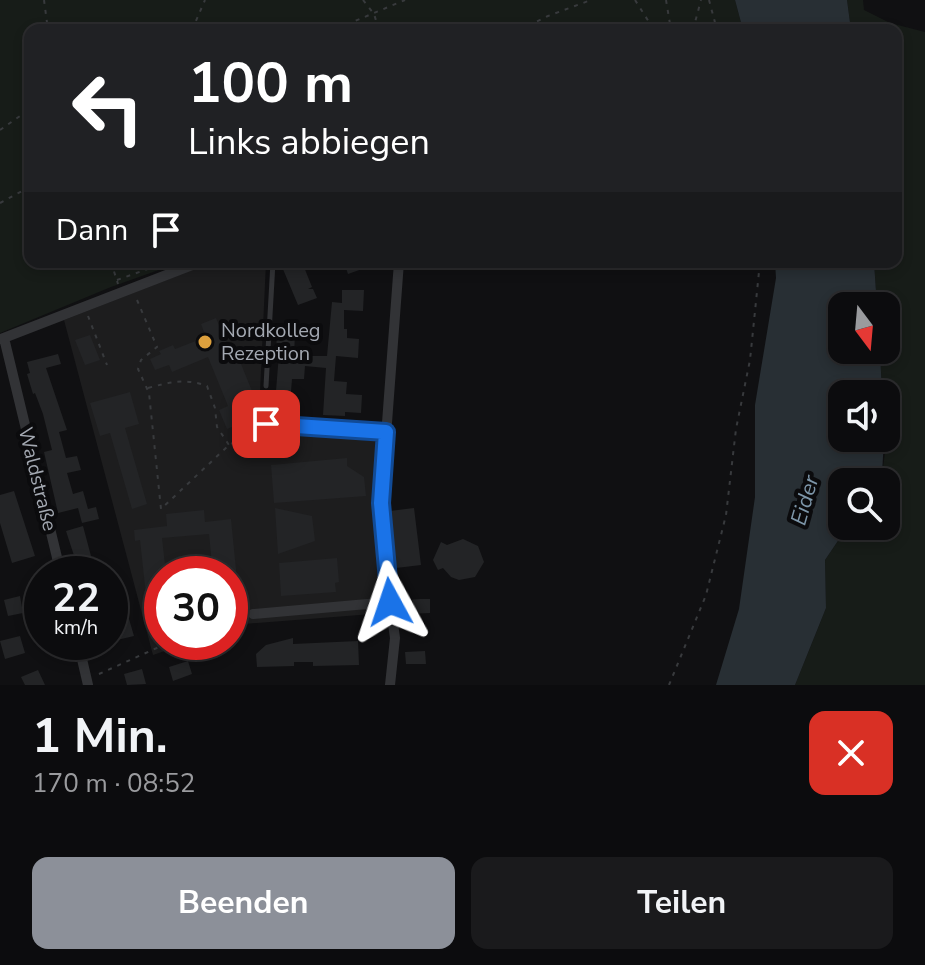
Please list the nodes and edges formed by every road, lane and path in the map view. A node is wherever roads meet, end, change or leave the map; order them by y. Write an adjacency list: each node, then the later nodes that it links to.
1 (44, 0): 11 (path)
2 (205, 0): 12 (path)
3 (363, 0): 10 (path)
4 (405, 0): 10 (path)
5 (591, 0): 15 (path)
6 (635, 0): 16 (path)
7 (666, 0): 17 (path)
8 (701, 0): 18 (path)
9 (709, 0): 19 (path)
10 (374, 14): 13 (path); 14 (path)
11 (47, 24)
12 (195, 24)
13 (348, 24)
14 (377, 24)
15 (531, 24)
16 (651, 24)
17 (670, 24)
18 (695, 24)
19 (715, 24)
20 (24, 113): 21 (path)
21 (0, 130)
22 (24, 189): 23 (path)
23 (0, 203)
24 (113, 268): 30 (path)
25 (150, 268): 30 (path)
26 (184, 268): 31 (street)
27 (273, 268): 36 (lane)
28 (399, 268): 39 (street)
29 (759, 268): 49 (path)
30 (117, 280): 32 (path)
31 (132, 288): 32 (street); 37 (path)
32 (120, 293): 34 (street)
33 (87, 315): 35 (path)
34 (2, 339): 41 (street, Waldstraße)
35 (107, 365)
36 (266, 386)
37 (147, 388): 40 (path); 40 (path)
38 (266, 424): 39 (lane); 40 (path)
39 (386, 432): 42 (street)
40 (229, 445)
41 (56, 556)
42 (390, 602): 43 (street); 48 (street)
43 (253, 614): 44 (lane)
44 (248, 615)
45 (144, 654): 47 (path)
46 (82, 660): 47 (street)
47 (88, 682)
48 (390, 685)
49 (669, 685)

